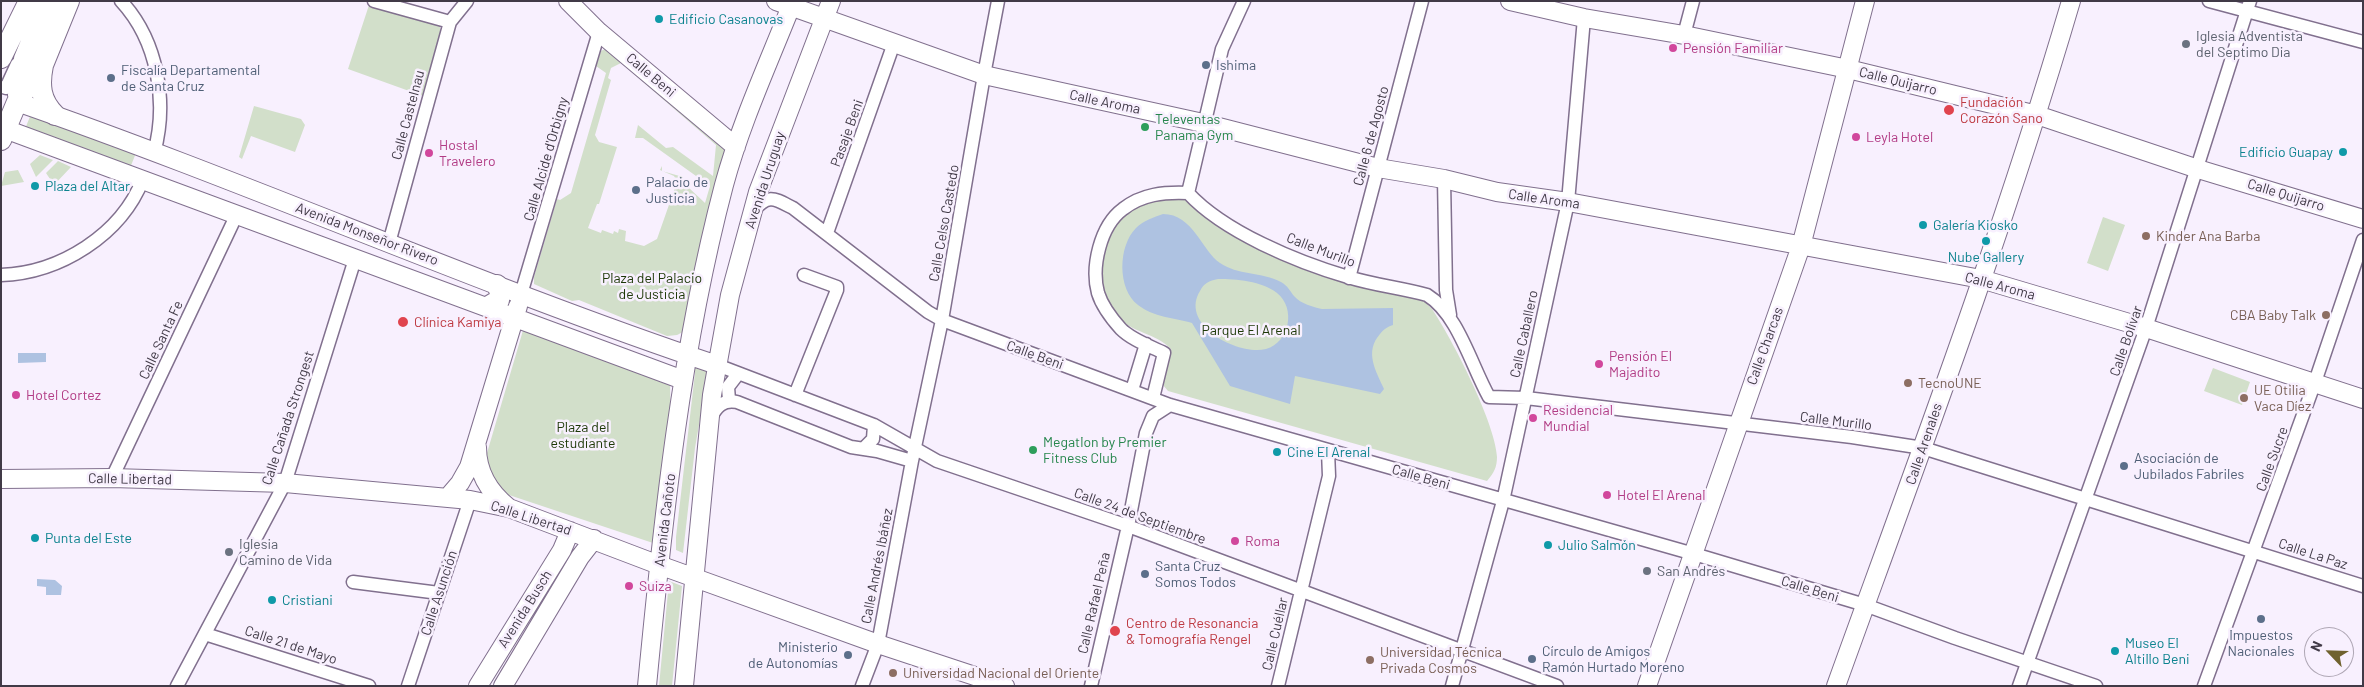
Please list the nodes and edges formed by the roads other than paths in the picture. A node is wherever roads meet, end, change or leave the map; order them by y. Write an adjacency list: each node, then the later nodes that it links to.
1 (29, 1): 26 (main road)
2 (39, 1): 3 (street)
3 (43, 1)
4 (48, 1): 26 (main road)
5 (69, 1): 35 (main road)
6 (122, 1): 44 (street)
7 (374, 1): 24 (street)
8 (467, 1): 24 (street, Calle Castelnau)
9 (568, 1): 27 (street, Calle Beni)
10 (766, 1): 29 (street)
11 (831, 1): 22 (street, Avenida Uruguay)
12 (998, 1): 37 (street, Calle Celso Castedo)
13 (1244, 1): 41 (street)
14 (1422, 1): 46 (street, Calle 6 de Agosto)
15 (1510, 1): 23 (street, Calle Quijarro)
16 (1693, 1): 28 (street)
17 (1865, 1): 36 (street, Calle Charcas)
18 (2071, 1): 40 (street, Calle Arenales)
19 (2209, 1): 21 (street)
20 (787, 3): 22 (street, Calle Aroma); 29 (street)
21 (2248, 7): 31 (street); 47 (street, Calle Bolívar)
22 (824, 18): 25 (street, Calle Aroma); 32 (street, Avenida Uruguay)
23 (1584, 18): 28 (street, Calle Quijarro); 52 (street, Calle Caballero)
24 (450, 22): 58 (street, Calle Castelnau)
25 (848, 27): 32 (street); 33 (street, Calle Aroma)
26 (27, 30): 30 (main road); 34 (main road); 35 (main road); 38 (main road)
27 (599, 32): 43 (street, Calle Beni); 66 (street, Calle Alcide d'Orbigny)
28 (1684, 35): 36 (street, Calle Quijarro)
29 (780, 36): 43 (street)
30 (1, 42)
31 (2363, 42)
32 (815, 43): 53 (street, Avenida Uruguay)
33 (894, 43): 37 (street, Calle Aroma); 56 (street, Pasaje Beni)
34 (1, 58)
35 (43, 65): 38 (main road); 39 (main road)
36 (1848, 69): 40 (street, Calle Quijarro); 59 (street, Calle Charcas)
37 (984, 75): 41 (street, Calle Aroma); 70 (street, Calle Celso Castedo)
38 (9, 99): 39 (street, Avenida Monseñor Rivero); 42 (main road)
39 (49, 110): 44 (street, Avenida Monseñor Rivero)
40 (2037, 115): 47 (street, Calle Quijarro); 64 (street, Calle Arenales)
41 (1203, 123): 46 (street, Calle Aroma); 51 (street)
42 (2, 133): 48 (street, Avenida Monseñor Rivero)
43 (736, 147): 73 (street)
44 (154, 153): 45 (street, Avenida Monseñor Rivero)
45 (189, 166): 50 (street); 58 (street, Avenida Monseñor Rivero)
46 (1378, 168): 49 (street, Calle Aroma); 63 (street, Calle 6 de Agosto)
47 (2198, 169): 55 (street, Calle Quijarro); 71 (street, Calle Bolívar)
48 (143, 179): 50 (street, Avenida Monseñor Rivero); 61 (street)
49 (1444, 179): 52 (street, Calle Aroma); 69 (street, Calle Murillo)
50 (175, 191): 54 (street, Avenida Monseñor Rivero)
51 (1188, 193): 63 (street, Calle Murillo); 72 (street)
52 (1568, 202): 59 (street, Calle Aroma); 81 (street, Calle Caballero)
53 (754, 210): 56 (street, Calle Beni); 74 (street, Avenida Uruguay)
54 (237, 214): 60 (street, Avenida Monseñor Rivero); 93 (street, Calle Santa Fe)
55 (2363, 219)
56 (827, 233): 70 (street, Calle Beni)
57 (2363, 240): 77 (street, Calle Sucre)
58 (389, 243): 65 (street, Avenida Monseñor Rivero)
59 (1801, 246): 64 (street, Calle Aroma); 86 (street, Calle Charcas)
60 (355, 259): 67 (street, Avenida Monseñor Rivero); 95 (street, Calle Cañada Strongest)
61 (1, 275)
62 (804, 275): 79 (street)
63 (1350, 278): 69 (street, Calle Murillo)
64 (1981, 279): 71 (street, Calle Aroma); 89 (street, Calle Arenales)
65 (497, 285): 66 (street, Avenida Monseñor Rivero); 67 (main road)
66 (521, 294): 68 (street); 73 (street, Avenida Monseñor Rivero)
67 (490, 306): 68 (street, Avenida Monseñor Rivero)
68 (515, 316): 76 (street, Avenida Monseñor Rivero); 88 (street)
69 (1450, 318): 81 (street, Calle Murillo)
70 (942, 320): 78 (street, Calle Beni); 92 (street, Calle Celso Castedo)
71 (2146, 328): 77 (street, Calle Aroma); 97 (street, Calle Bolívar)
72 (1146, 344): 78 (street); 80 (street)
73 (688, 354): 74 (street, Avenida Monseñor Rivero); 76 (street, Avenida Cañoto)
74 (718, 365): 75 (street, Calle 24 de Septiembre); 85 (street)
75 (738, 374): 79 (street, Calle 24 de Septiembre); 83 (street)
76 (684, 380): 108 (street, Avenida Cañoto)
77 (2315, 382): 82 (street, Calle Aroma); 105 (street, Calle Sucre)
78 (1132, 390): 80 (street, Calle Beni)
79 (795, 395): 87 (street, Calle 24 de Septiembre)
80 (1153, 398): 84 (street, Calle Beni)
81 (1526, 398): 86 (street, Calle Murillo); 99 (street, Calle Caballero)
82 (2363, 399)
83 (729, 400): 85 (street); 90 (street, Calle 24 de Septiembre)
84 (1170, 405): 91 (street, Calle Beni); 101 (street, Calle Rafael Peña)
85 (710, 419): 109 (street)
86 (1738, 424): 89 (street, Calle Murillo); 106 (street, Calle Charcas)
87 (874, 425): 90 (street); 92 (street, Calle 24 de Septiembre)
88 (477, 442): 96 (street); 100 (street)
89 (1923, 448): 97 (street, Calle Murillo); 114 (street, Calle Arenales)
90 (863, 449): 92 (street, Calle 24 de Septiembre)
91 (1328, 451): 99 (street, Calle Beni); 112 (street)
92 (914, 455): 101 (street, Calle 24 de Septiembre); 116 (street, Calle Andrés Ibáñez)
93 (112, 478): 94 (street, Calle Libertad); 95 (street, Calle Libertad)
94 (1, 479)
95 (285, 483): 96 (street, Calle Libertad); 115 (street, Calle Cañada Strongest)
96 (448, 496): 98 (street, Calle Libertad)
97 (2086, 499): 105 (street, Calle Murillo); 118 (street, Calle Bolívar)
98 (470, 500): 100 (street, Calle Libertad); 113 (street, Calle Asunción)
99 (1503, 501): 106 (street, Calle Beni); 117 (street, Calle Caballero)
100 (509, 508): 102 (street, Calle Libertad)
101 (1128, 526): 112 (street, Calle 24 de Septiembre); 128 (street, Calle Rafael Peña)
102 (570, 531): 103 (street, Calle Libertad); 104 (street, Avenida Busch)
103 (594, 539): 107 (street, Avenida Busch); 108 (street, Calle Libertad)
104 (562, 550): 107 (street); 122 (street, Avenida Busch)
105 (2254, 551): 111 (street, Calle La Paz); 136 (street, Calle Sucre)
106 (1694, 554): 114 (street, Calle Beni); 132 (street, Calle Charcas)
107 (580, 557): 123 (street, Avenida Busch)
108 (659, 565): 109 (street, Calle Libertad); 124 (street, Avenida Cañoto)
109 (696, 578): 116 (street, Calle Libertad); 125 (street)
110 (353, 582): 113 (street)
111 (2363, 586)
112 (1301, 590): 117 (street, Calle 24 de Septiembre); 129 (street, Calle Cuéllar)
113 (439, 593): 121 (street, Calle Asunción)
114 (1865, 605): 118 (street, Calle Beni); 133 (street, Calle Arenales)
115 (204, 634): 119 (street, Calle Cañada Strongest); 120 (street, Calle 21 de Mayo)
116 (878, 644): 126 (street, Calle Andrés Ibáñez); 127 (street, Calle Libertad)
117 (1462, 650): 130 (street, Calle Caballero); 131 (street, Calle 24 de Septiembre)
118 (2028, 663): 134 (street, Calle Bolívar); 135 (street, Calle Beni)
119 (177, 686)
120 (369, 686)
121 (408, 686)
122 (478, 686)
123 (503, 686)
124 (647, 686)
125 (684, 686)
126 (862, 686)
127 (1005, 686)
128 (1091, 686)
129 (1278, 686)
130 (1452, 686)
131 (1557, 686)
132 (1648, 686)
133 (1836, 686)
134 (2020, 686)
135 (2096, 686)
136 (2204, 686)

